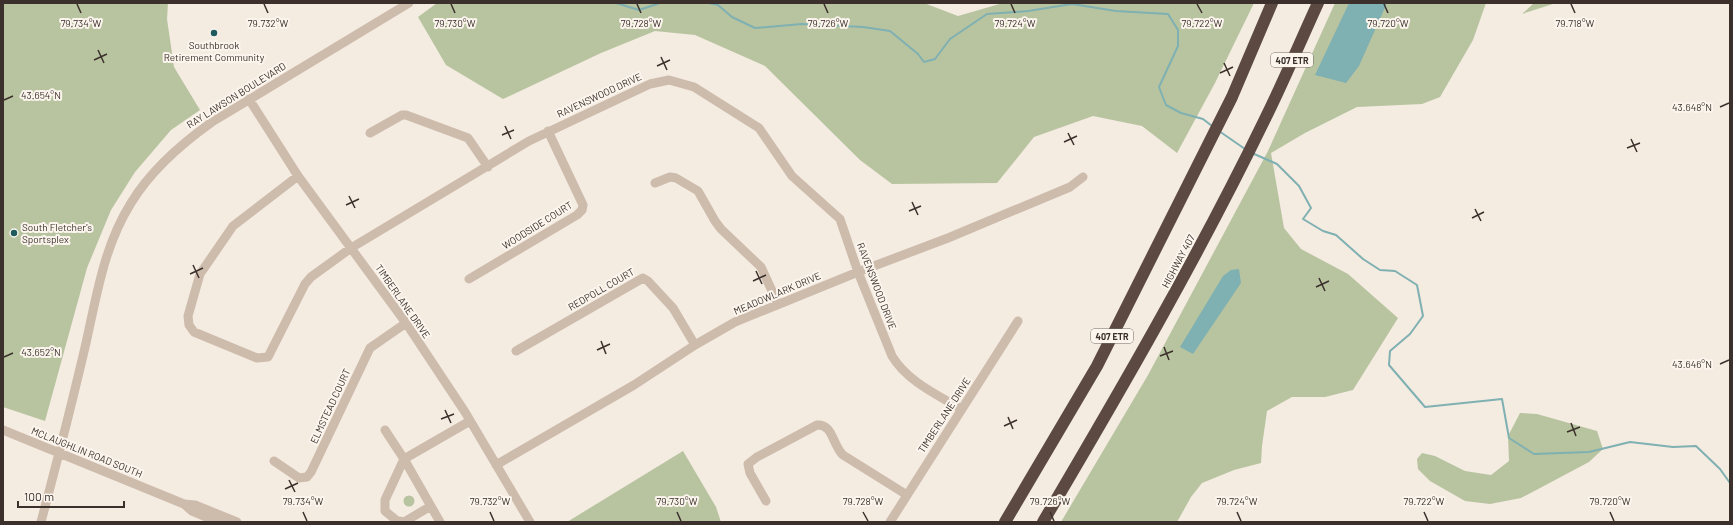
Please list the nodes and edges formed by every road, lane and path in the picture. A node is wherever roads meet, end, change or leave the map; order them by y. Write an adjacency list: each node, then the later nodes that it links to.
1 (409, 3): 6 (street, RAY LAWSON BOULEVARD)
2 (1268, 3): 5 (highway)
3 (1272, 3): 5 (highway, 407 ETR)
4 (1318, 3): 40 (highway, HIGHWAY 407 / 407 ETR)
5 (1267, 16): 39 (highway, 407 ETR)
6 (249, 98): 10 (street, TIMBERLANE DRIVE); 25 (street, RAY LAWSON BOULEVARD)
7 (548, 131): 9 (street, RAVENSWOOD DRIVE); 14 (street, RAVENSWOOD DRIVE); 15 (street, WOODSIDE COURT)
8 (370, 133): 9 (street)
9 (488, 166): 13 (street, RAVENSWOOD DRIVE)
10 (298, 176): 13 (street, TIMBERLANE DRIVE); 13 (street, RAVENSWOOD DRIVE)
11 (1083, 177): 14 (street, MEADOWLARK DRIVE)
12 (655, 184): 16 (street)
13 (351, 248): 18 (street, TIMBERLANE DRIVE)
14 (858, 272): 16 (street, MEADOWLARK DRIVE); 21 (street, RAVENSWOOD DRIVE)
15 (469, 279)
16 (778, 304): 19 (street, MEADOWLARK DRIVE)
17 (1018, 321): 21 (street, TIMBERLANE DRIVE)
18 (406, 323): 22 (street, TIMBERLANE DRIVE); 27 (street, ELMSTEAD COURT)
19 (695, 345): 20 (street, REDPOLL COURT); 28 (street, MEADOWLARK DRIVE)
20 (516, 351)
21 (961, 410): 29 (street, TIMBERLANE DRIVE)
22 (470, 421): 26 (street); 28 (street, TIMBERLANE DRIVE)
23 (3, 430): 25 (street, MCLAUGHLIN ROAD SOUTH)
24 (385, 430): 26 (street)
25 (60, 453): 31 (street, MCLAUGHLIN ROAD SOUTH); 33 (street, RAY LAWSON BOULEVARD)
26 (404, 459): 32 (street); 32 (street)
27 (274, 461)
28 (496, 465): 37 (street, TIMBERLANE DRIVE)
29 (907, 495): 30 (street); 38 (street, TIMBERLANE DRIVE)
30 (766, 502)
31 (184, 504): 34 (street, MCLAUGHLIN ROAD SOUTH); 35 (street, MCLAUGHLIN ROAD SOUTH)
32 (431, 506): 36 (street)
33 (41, 522)
34 (218, 522)
35 (237, 522)
36 (440, 522)
37 (530, 522)
38 (890, 522)
39 (1005, 522)
40 (1043, 522)

